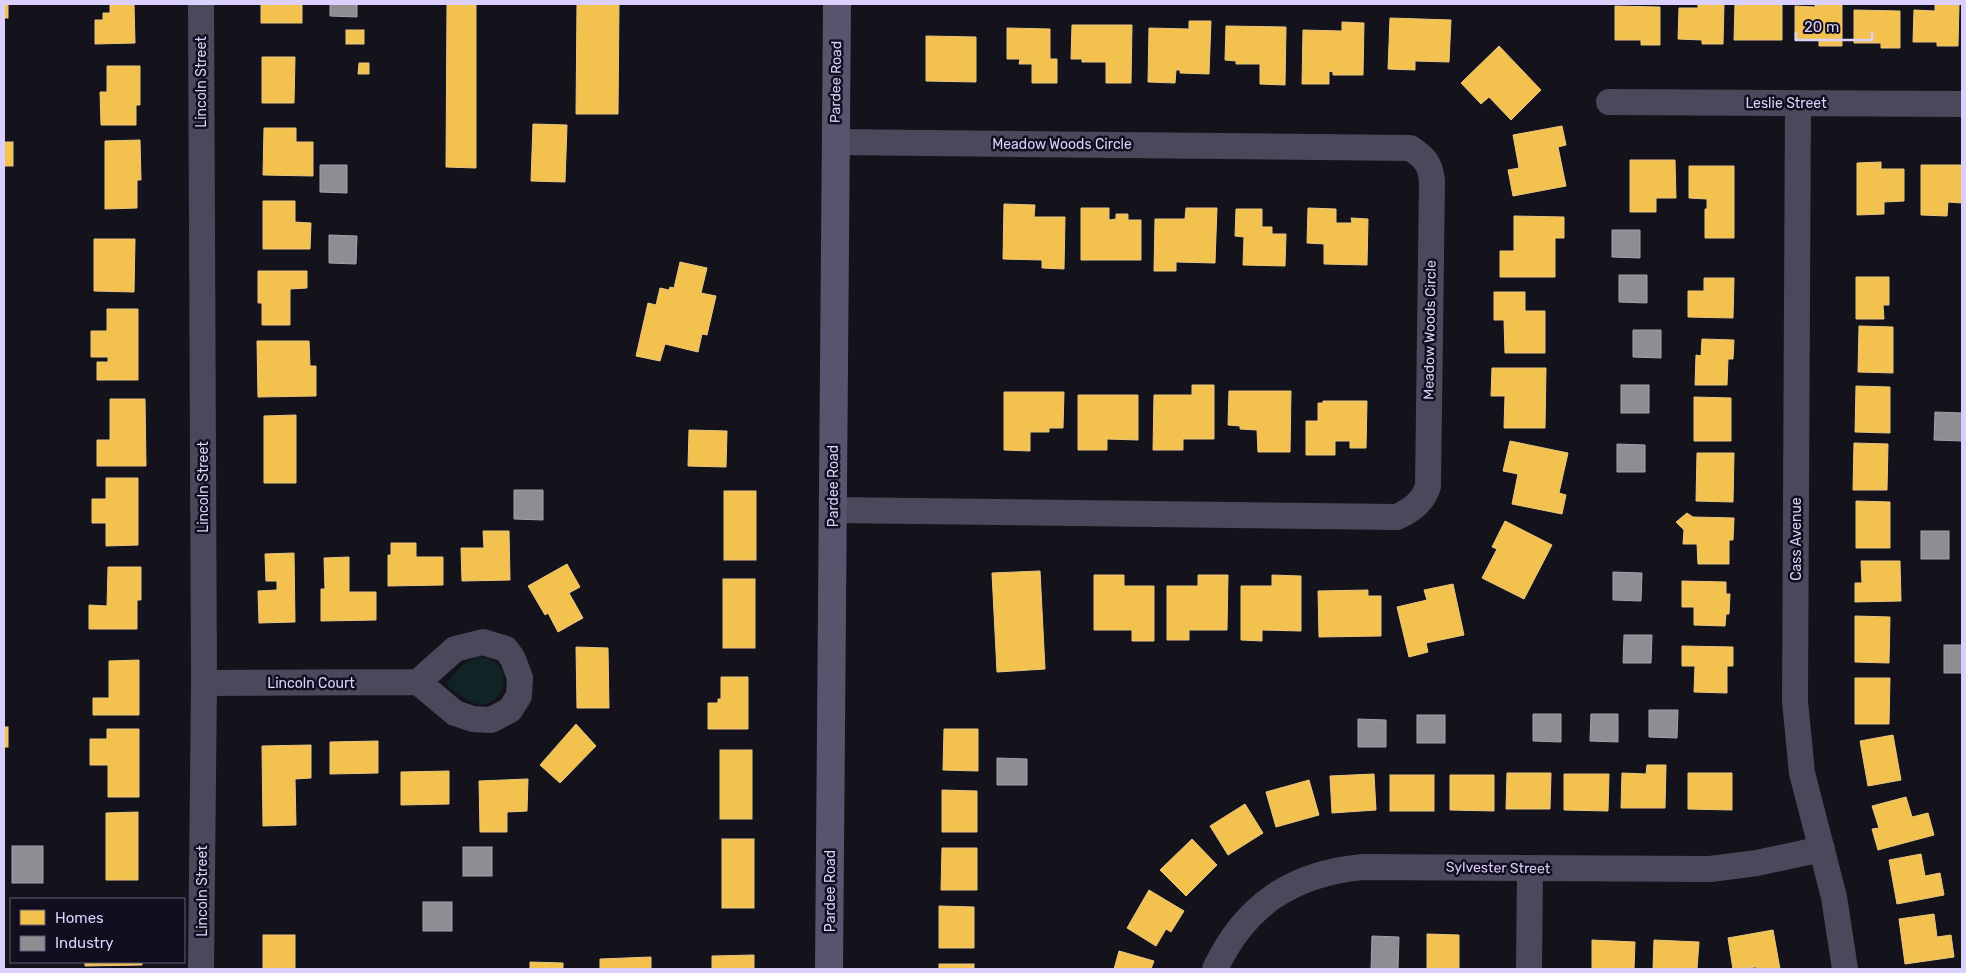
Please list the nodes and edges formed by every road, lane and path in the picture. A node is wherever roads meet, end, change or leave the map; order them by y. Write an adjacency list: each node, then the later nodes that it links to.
1 (201, 4): 9 (street, Lincoln Street)
2 (837, 4): 6 (main road, Pardee Road)
3 (1609, 102): 4 (street, Leslie Street)
4 (1798, 104): 5 (street, Leslie Street); 10 (street, Cass Avenue)
5 (1962, 104)
6 (835, 142): 7 (main road, Pardee Road); 7 (street, Meadow Woods Circle)
7 (833, 510): 13 (main road, Pardee Road)
8 (418, 682): 9 (street, Lincoln Court)
9 (204, 683): 12 (street, Lincoln Street)
10 (1822, 849): 11 (street, Sylvester Street); 16 (street, Cass Avenue)
11 (1530, 869): 14 (street, Sylvester Street); 15 (street)
12 (202, 969)
13 (829, 969)
14 (1215, 969)
15 (1529, 969)
16 (1846, 969)

